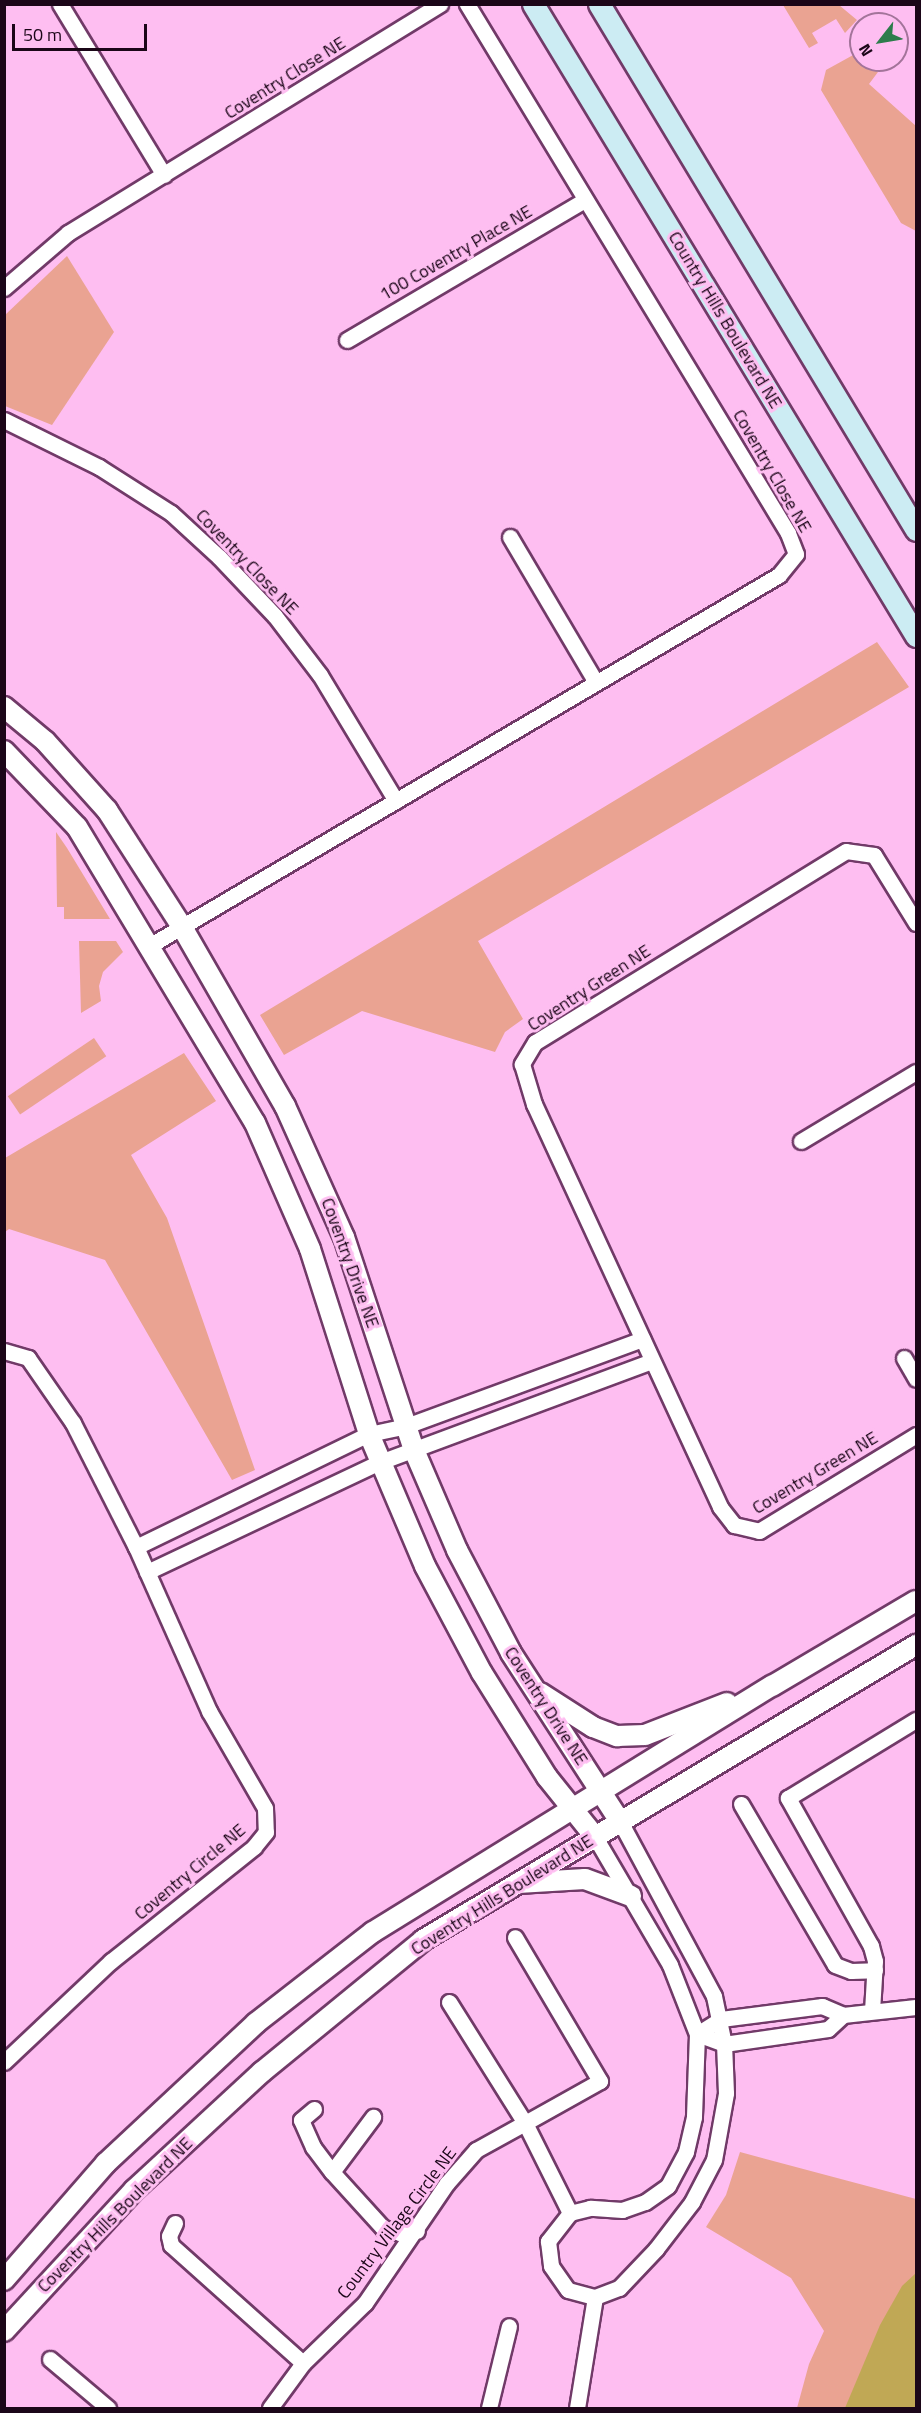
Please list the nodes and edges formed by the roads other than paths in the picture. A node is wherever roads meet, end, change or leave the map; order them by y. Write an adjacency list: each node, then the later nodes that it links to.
1 (60, 4): 6 (street)
2 (440, 4): 6 (street, Coventry Close NE)
3 (467, 4): 7 (street, Coventry Close NE)
4 (533, 4): 13 (main road, Country Hills Boulevard NE)
5 (599, 4): 11 (main road)
6 (164, 175): 8 (street, Coventry Close NE)
7 (585, 200): 9 (street, 100 Coventry Place NE); 14 (street, Coventry Close NE)
8 (4, 288)
9 (347, 340)
10 (4, 420): 17 (street, Coventry Close NE)
11 (916, 530)
12 (510, 537): 14 (street)
13 (915, 631)
14 (595, 681): 17 (street, Coventry Close NE)
15 (4, 706): 19 (street, Coventry Drive NE)
16 (4, 751): 20 (street, Coventry Drive NE)
17 (396, 801): 19 (street, Coventry Close NE)
18 (916, 923): 23 (street, Coventry Green NE)
19 (182, 927): 20 (street, Coventry Close NE); 28 (street, Coventry Drive NE)
20 (149, 946): 29 (street, Coventry Drive NE)
21 (916, 1072): 22 (street)
22 (801, 1141)
23 (642, 1339): 26 (street, Coventry Green NE); 28 (street)
24 (4, 1351): 33 (street, Coventry Circle NE)
25 (904, 1358): 27 (street)
26 (652, 1361): 30 (street, Coventry Green NE); 31 (street)
27 (916, 1379)
28 (406, 1426): 29 (street); 31 (street, Coventry Drive NE)
29 (369, 1434): 32 (street, Coventry Drive NE); 33 (street)
30 (916, 1435)
31 (414, 1450): 32 (street); 38 (street, Coventry Drive NE)
32 (380, 1462): 34 (street); 42 (street, Coventry Drive NE)
33 (136, 1547): 34 (street, Coventry Circle NE)
34 (147, 1572): 56 (street, Coventry Circle NE)
35 (916, 1601): 37 (street, Coventry Hills Boulevard NE)
36 (916, 1646): 43 (street, Coventry Hills Boulevard NE)
37 (771, 1686): 38 (street); 40 (street, Coventry Hills Boulevard NE)
38 (535, 1689): 40 (street, Coventry Drive NE)
39 (916, 1720): 48 (street)
40 (602, 1793): 42 (street, Coventry Hills Boulevard NE); 43 (street, Coventry Drive NE)
41 (741, 1804): 48 (street)
42 (573, 1811): 44 (street, Coventry Drive NE); 64 (street, Coventry Hills Boulevard NE)
43 (621, 1823): 44 (street, Coventry Hills Boulevard NE); 53 (street)
44 (595, 1837): 45 (street, Coventry Hills Boulevard NE); 46 (street)
45 (513, 1884): 46 (street); 67 (street, Coventry Hills Boulevard NE)
46 (631, 1896): 54 (street)
47 (515, 1937): 59 (street, Country Village Circle NE)
48 (875, 1970): 51 (street)
49 (449, 2002): 59 (street)
50 (916, 2007): 51 (street)
51 (872, 2010): 52 (street)
52 (843, 2015): 53 (street); 55 (street)
53 (721, 2019): 54 (street); 55 (street)
54 (697, 2034): 55 (street); 61 (street)
55 (724, 2044): 65 (street)
56 (4, 2062)
57 (314, 2109): 60 (street)
58 (373, 2117): 60 (street)
59 (525, 2123): 61 (street); 63 (street, Country Village Circle NE)
60 (332, 2172): 63 (street)
61 (570, 2213): 65 (street)
62 (175, 2223): 69 (street)
63 (417, 2231): 69 (street, Country Village Circle NE)
64 (4, 2280)
65 (595, 2297): 73 (street)
66 (509, 2326): 72 (street)
67 (4, 2331)
68 (50, 2359): 70 (street)
69 (303, 2363): 71 (street, Country Village Circle NE)
70 (108, 2409)
71 (270, 2409)
72 (489, 2409)
73 (577, 2409)

